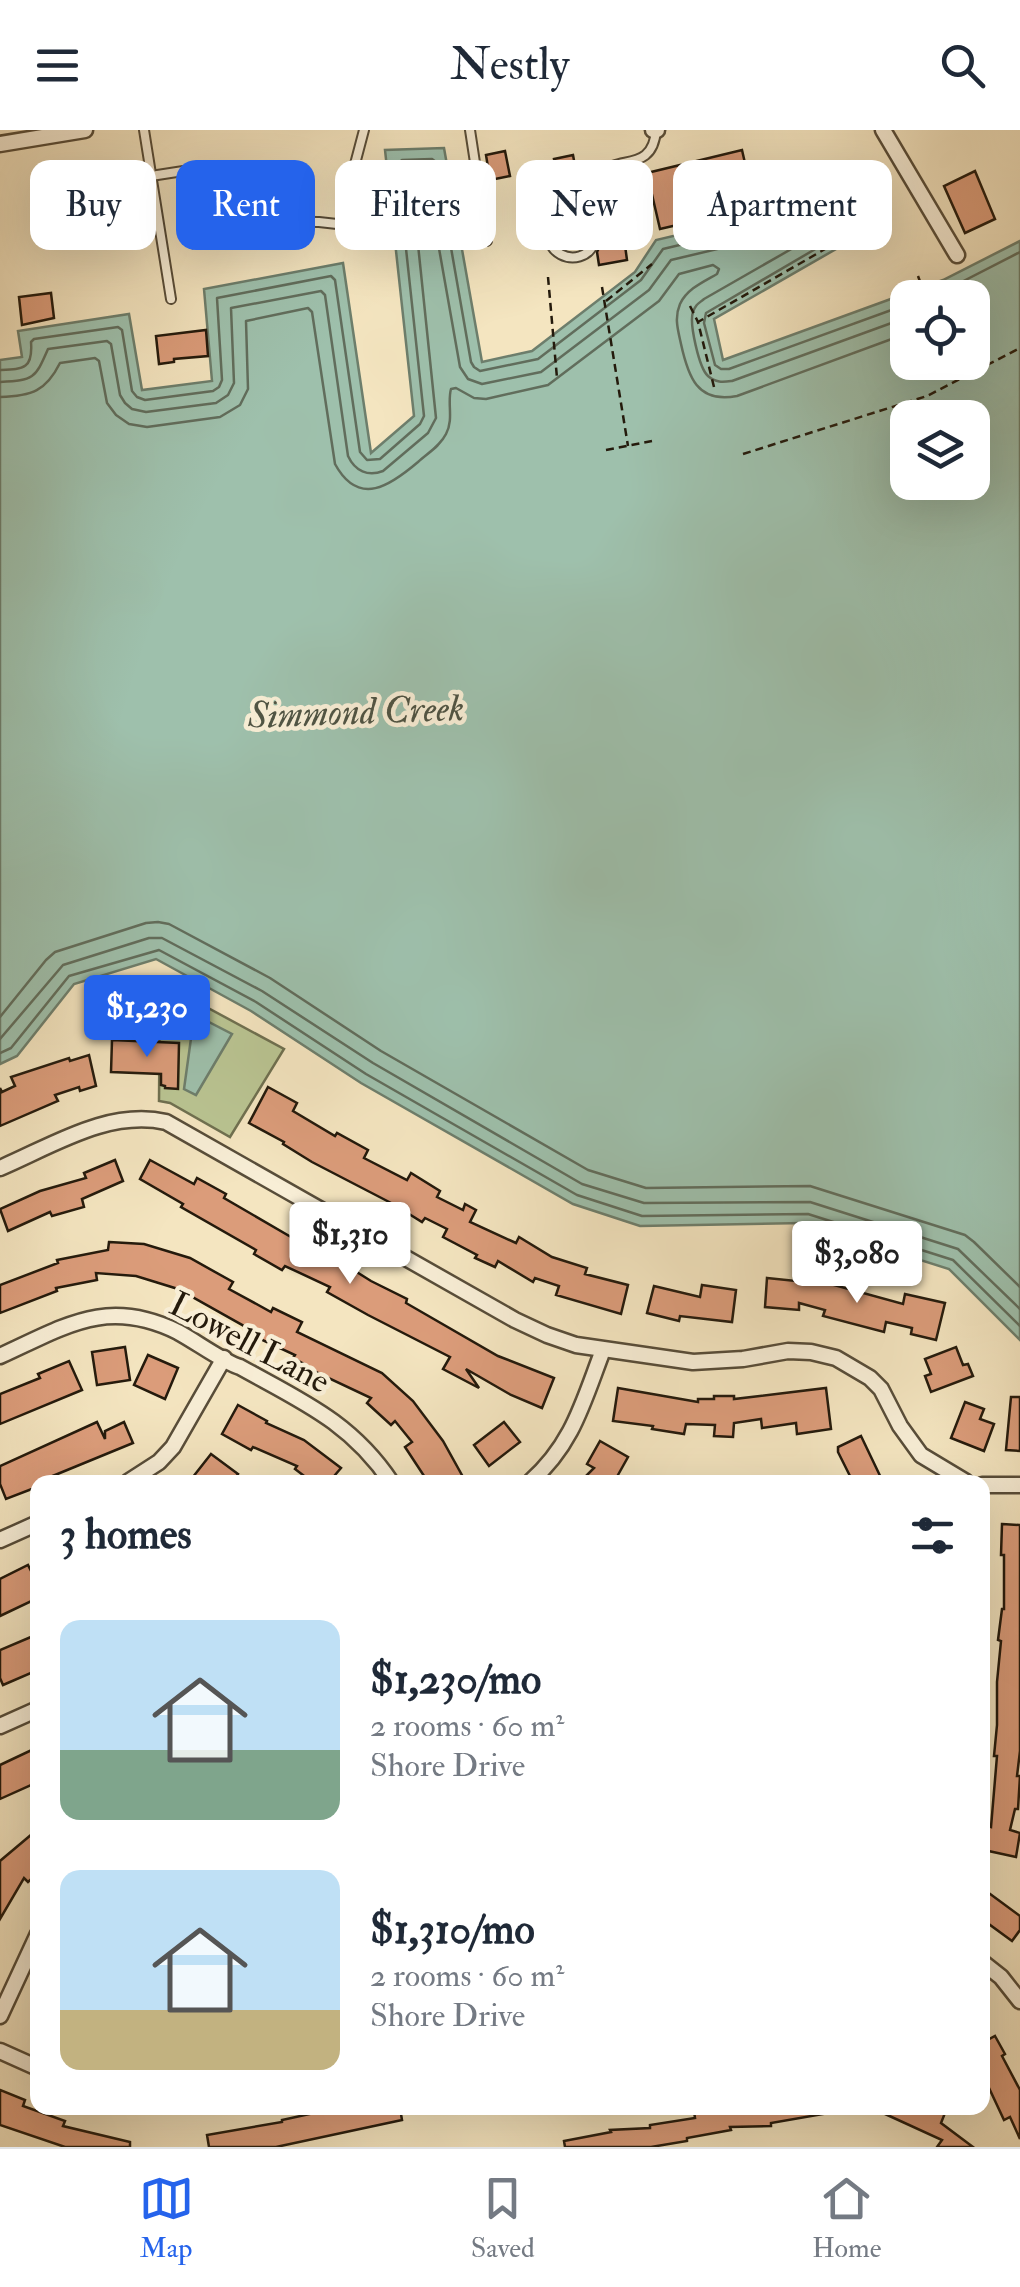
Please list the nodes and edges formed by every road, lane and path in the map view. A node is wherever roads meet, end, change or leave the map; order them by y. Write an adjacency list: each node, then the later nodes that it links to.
1 (85, 130): 7 (street)
2 (144, 130): 8 (lane)
3 (364, 130): 11 (lane)
4 (470, 130): 9 (lane)
5 (655, 130): 10 (lane)
6 (882, 130): 15 (street)
7 (0, 144)
8 (149, 160)
9 (475, 160)
10 (637, 160)
11 (156, 175)
12 (590, 202): 12 (lane)
13 (156, 207): 21 (lane)
14 (823, 250): 24 (path)
15 (958, 255)
16 (652, 264): 22 (path)
17 (918, 276): 19 (path)
18 (548, 278): 27 (path)
19 (919, 280)
20 (602, 288): 22 (path)
21 (171, 299)
22 (604, 303): 31 (path)
23 (690, 306): 24 (path)
24 (698, 322): 29 (path)
25 (1020, 348): 26 (path)
26 (990, 363)
27 (557, 378)
28 (958, 380): 33 (path)
29 (714, 387)
30 (652, 441): 31 (path)
31 (628, 446): 32 (path)
32 (606, 450)
33 (743, 454)
34 (0, 1168): 35 (street)
35 (603, 1350): 40 (street); 41 (street)
36 (0, 1356): 37 (street, Lowell Lane)
37 (224, 1358): 38 (street); 39 (street, Lowell Lane)
38 (139, 1475)
39 (386, 1475)
40 (537, 1475)
41 (954, 1475)
42 (990, 1485): 43 (street)
43 (1020, 1485)
44 (30, 1527): 45 (street)
45 (0, 1540)
46 (30, 1713): 47 (street)
47 (0, 1726)
48 (30, 1951): 51 (street)
49 (990, 1968): 50 (street)
50 (1020, 2001)
51 (0, 2016)
52 (0, 2050): 53 (street)
53 (30, 2064)

